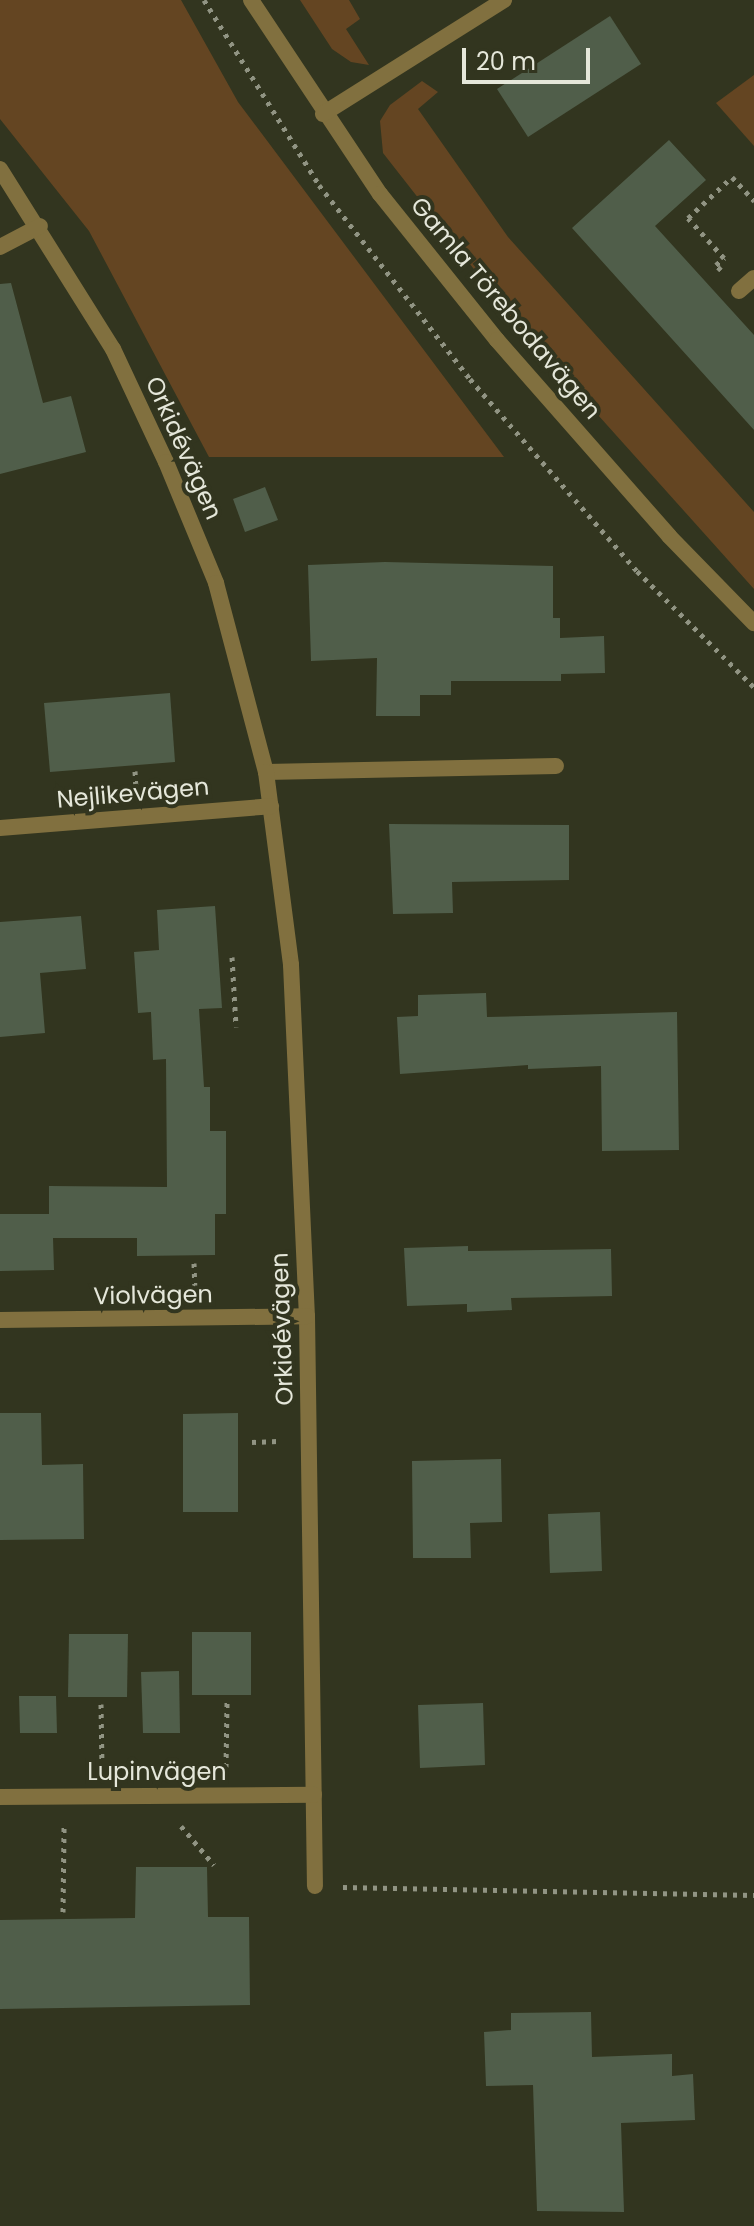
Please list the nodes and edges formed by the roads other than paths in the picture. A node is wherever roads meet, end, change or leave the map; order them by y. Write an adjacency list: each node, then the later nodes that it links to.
1 (251, 0): 3 (street, Gamla Törebodavägen)
2 (504, 0): 3 (street)
3 (323, 114): 9 (street, Gamla Törebodavägen)
4 (0, 169): 5 (street, Orkidévägen)
5 (40, 226): 6 (street); 11 (street, Orkidévägen)
6 (0, 247)
7 (754, 278): 8 (street)
8 (739, 291)
9 (754, 623)
10 (556, 766): 11 (street)
11 (266, 772): 12 (street, Orkidévägen)
12 (271, 806): 13 (street, Nejlikevägen); 14 (street, Orkidévägen)
13 (0, 828)
14 (307, 1316): 15 (street, Violvägen); 16 (street, Orkidévägen)
15 (0, 1320)
16 (314, 1795): 17 (street, Lupinvägen); 18 (street, Orkidévägen)
17 (0, 1797)
18 (315, 1886)

